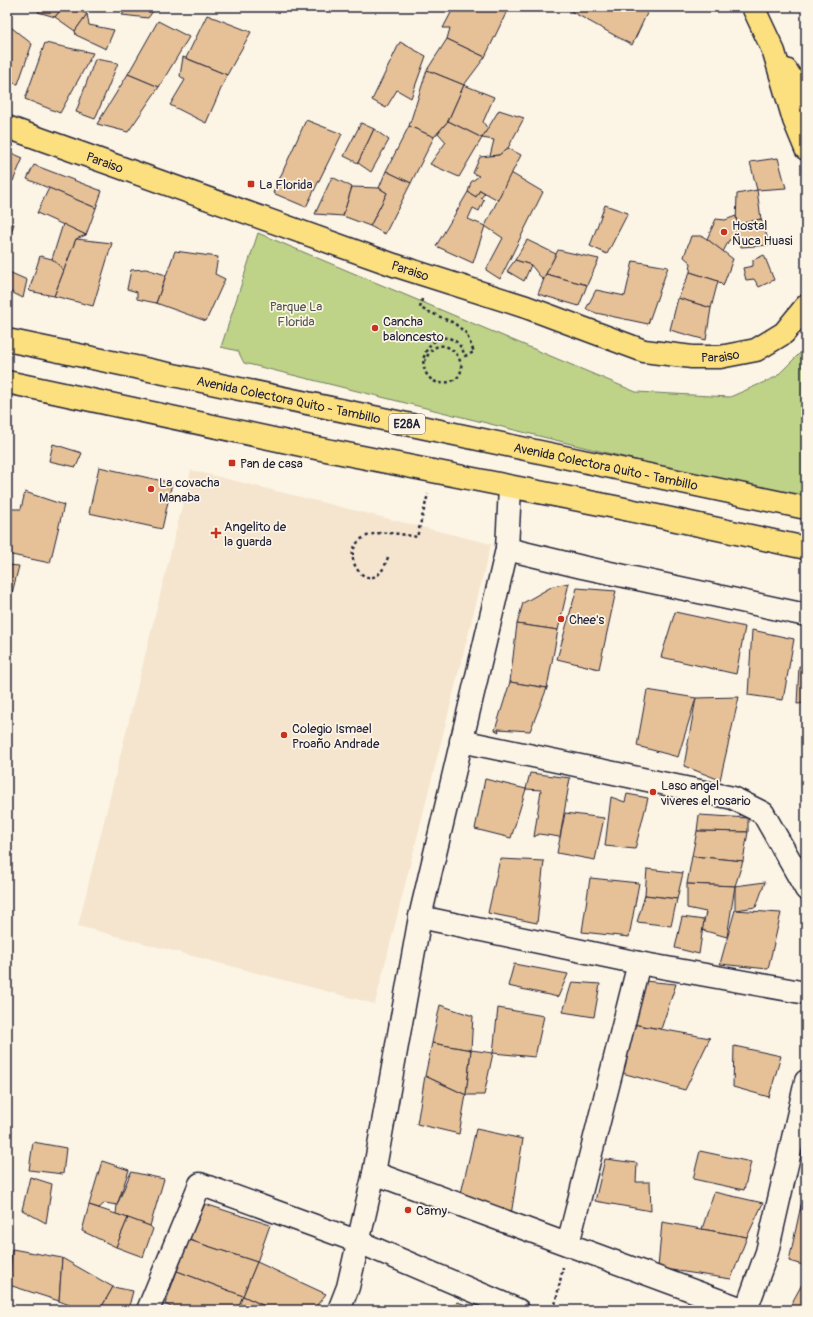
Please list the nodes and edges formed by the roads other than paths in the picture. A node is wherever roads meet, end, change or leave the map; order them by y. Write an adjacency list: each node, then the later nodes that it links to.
1 (753, 7): 2 (main road)
2 (774, 52): 3 (main road); 5 (main road)
3 (806, 101)
4 (7, 128): 6 (main road, Paraiso)
5 (806, 149)
6 (806, 306)
7 (7, 340): 10 (main road, Avenida Colectora Quito - Tambillo / E28A)
8 (7, 382): 9 (main road)
9 (510, 487): 11 (main road); 12 (street)
10 (806, 508)
11 (806, 548)
12 (507, 549): 13 (street); 14 (street)
13 (806, 615)
14 (461, 741): 15 (street); 16 (street)
15 (806, 889)
16 (420, 917): 17 (street); 20 (street)
17 (639, 963): 18 (street); 22 (street)
18 (806, 993)
19 (806, 1081): 26 (street)
20 (374, 1173): 21 (street); 22 (street)
21 (359, 1242): 23 (street); 24 (street); 25 (street)
22 (568, 1244): 26 (street)
23 (148, 1310)
24 (339, 1310)
25 (518, 1310)
26 (745, 1310)

